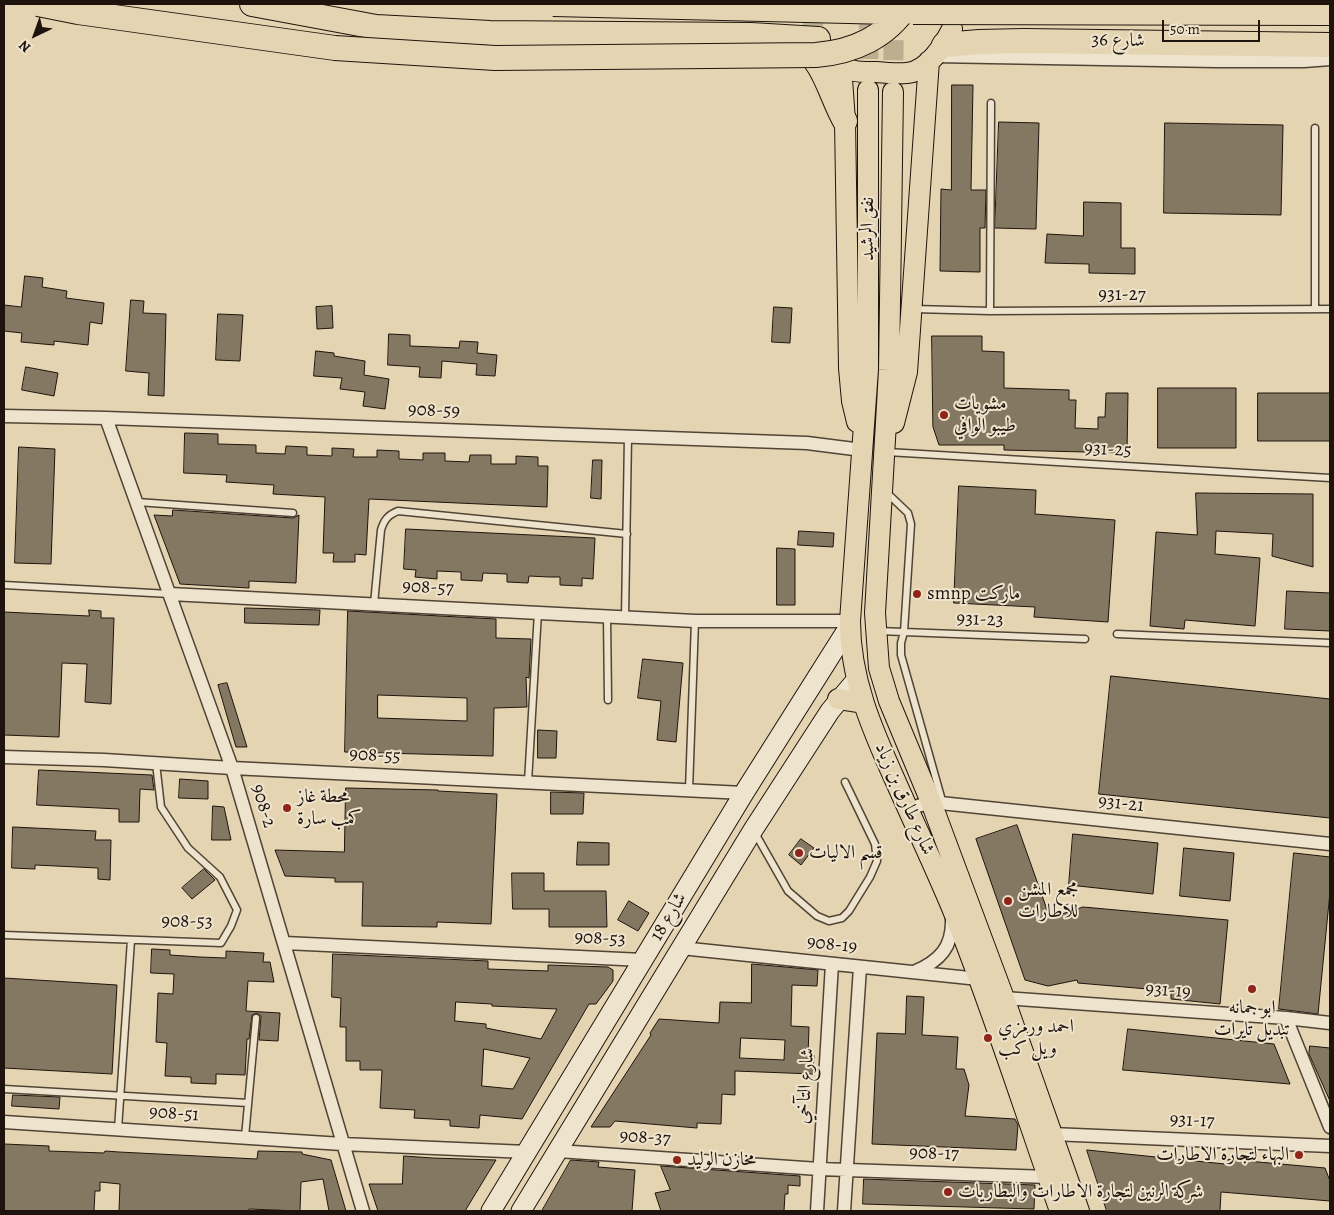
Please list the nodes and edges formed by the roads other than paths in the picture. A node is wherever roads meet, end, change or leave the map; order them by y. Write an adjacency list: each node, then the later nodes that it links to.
1 (38, 4): 4 (highway, bridge)
2 (252, 4): 6 (highway)
3 (553, 4): 4 (highway, bridge)
4 (904, 9): 5 (highway, bridge)
5 (1330, 13)
6 (786, 37): 7 (highway); 14 (highway)
7 (817, 37)
8 (1330, 45): 9 (highway)
9 (940, 48): 10 (street, شارع 36); 14 (main road); 16 (main road)
10 (1330, 59)
11 (868, 90): 20 (main road, نفق الرشيد)
12 (893, 92): 21 (main road, نفق الرشيد)
13 (991, 103): 19 (lane)
14 (845, 121): 25 (main road)
15 (1316, 128): 17 (lane)
16 (913, 309): 19 (lane, 931-27); 26 (main road)
17 (1315, 309): 18 (lane, 931-27); 19 (lane, 931-27)
18 (1330, 309)
19 (990, 311)
20 (868, 369): 25 (main road, شارع طارق بن زياد)
21 (889, 370): 26 (main road, شارع طارق بن زياد)
22 (4, 416): 23 (street, 908-59)
23 (106, 418): 24 (street, 908-59); 29 (street, 908-2)
24 (628, 437): 25 (street, 908-59); 31 (lane)
25 (862, 448): 39 (main road, شارع طارق بن زياد)
26 (884, 450): 27 (lane, 931-25); 28 (main road, شارع طارق بن زياد)
27 (1330, 478)
28 (882, 488): 40 (main road, شارع طارق بن زياد); 41 (lane)
29 (136, 502): 30 (lane); 33 (street, 908-2)
30 (293, 513)
31 (627, 534): 34 (lane); 37 (lane)
32 (4, 585): 33 (lane, 908-57)
33 (170, 594): 34 (street, 908-57); 51 (street, 908-2)
34 (374, 604): 35 (street, 908-57)
35 (538, 612): 36 (street, 908-57); 52 (lane)
36 (607, 616): 37 (street, 908-57); 47 (lane)
37 (625, 617): 38 (street, 908-57)
38 (695, 621): 39 (street, 908-57); 54 (lane)
39 (850, 623): 45 (main road, شارع طارق بن زياد); 55 (street, شارع 18)
40 (875, 631): 41 (lane, 931-23); 56 (main road, شارع طارق بن زياد)
41 (904, 632): 43 (lane, 931-23); 56 (lane)
42 (1117, 634): 44 (lane)
43 (1084, 639)
44 (1330, 643)
45 (857, 679): 46 (street, شارع 18); 48 (main road, شارع طارق بن زياد)
46 (838, 699): 48 (main road); 59 (street, شارع 18)
47 (608, 700)
48 (863, 703): 57 (main road, شارع طارق بن زياد)
49 (4, 757): 50 (street, 908-55)
50 (156, 763): 51 (street, 908-55); 63 (lane, 908-53)
51 (232, 768): 52 (street, 908-55); 64 (street, 908-2)
52 (528, 782): 54 (street, 908-55)
53 (845, 782): 59 (lane)
54 (690, 790): 55 (street, 908-55)
55 (744, 793): 58 (street, شارع 18)
56 (937, 803): 57 (street, 931-21); 60 (street, 931-21); 71 (main road, شارع طارق بن زياد)
57 (908, 809): 61 (main road, شارع طارق بن زياد)
58 (722, 830): 59 (street); 66 (street, شارع 18)
59 (749, 837): 65 (street, شارع 18)
60 (1330, 844)
61 (952, 908): 69 (street); 70 (main road, شارع طارق بن زياد)
62 (4, 935): 63 (lane, 908-53)
63 (131, 940): 76 (lane)
64 (285, 943): 66 (street, 908-53); 83 (street, 908-2)
65 (681, 948): 67 (street, 908-19); 85 (street, شارع 18)
66 (643, 960): 86 (street, شارع 18)
67 (832, 964): 68 (street, 908-19); 87 (street, شارع التآخي)
68 (860, 967): 69 (street, 908-19); 88 (street)
69 (914, 972): 70 (street, 908-19)
70 (979, 979): 89 (main road, شارع طارق بن زياد)
71 (1004, 998): 73 (street, 931-19); 81 (main road, شارع طارق بن زياد)
72 (256, 1018): 77 (lane)
73 (1286, 1018): 74 (street, 931-19); 79 (street)
74 (1330, 1023)
75 (4, 1089): 76 (lane)
76 (120, 1096): 77 (lane); 80 (lane)
77 (248, 1103): 82 (lane)
78 (4, 1122): 80 (street, 908-51)
79 (1330, 1127)
80 (118, 1129): 82 (street, 908-51)
81 (1052, 1134): 84 (street, 931-17); 96 (main road, شارع طارق بن زياد)
82 (245, 1137): 83 (street, 908-51)
83 (342, 1144): 86 (street); 90 (street, 908-2)
84 (1330, 1146)
85 (558, 1151): 87 (street, 908-37); 92 (street, شارع 18)
86 (527, 1152): 91 (street, شارع 18)
87 (819, 1169): 88 (street, 908-17); 93 (street, شارع التآخي)
88 (847, 1170): 89 (street, 908-17); 94 (street)
89 (1048, 1176): 95 (main road, شارع طارق بن زياد)
90 (363, 1211)
91 (491, 1211)
92 (521, 1211)
93 (817, 1211)
94 (844, 1211)
95 (1060, 1211)
96 (1079, 1211)

